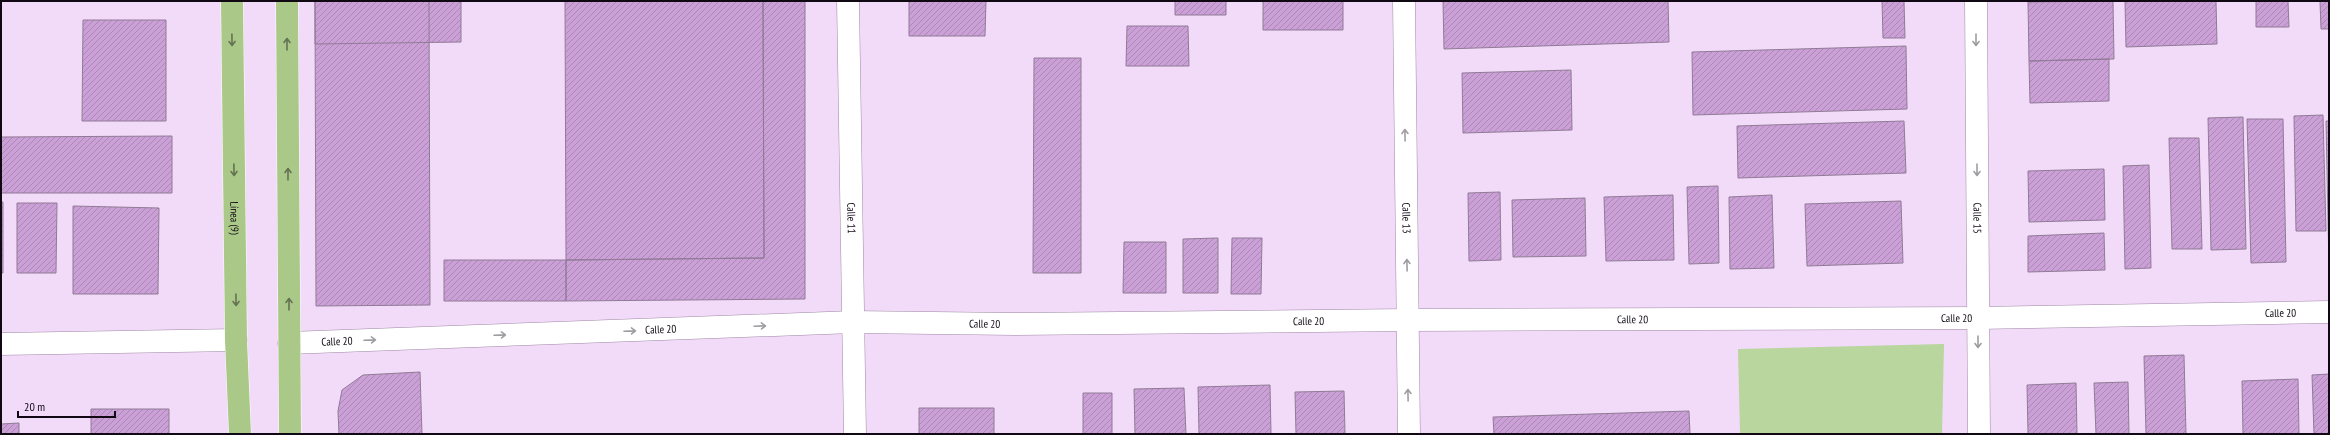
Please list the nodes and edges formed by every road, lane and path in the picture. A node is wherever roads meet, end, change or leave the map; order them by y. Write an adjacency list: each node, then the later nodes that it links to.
1 (232, 1): 10 (main road, Línea (9), one-way to 10)
2 (287, 1): 11 (main road, one-way to 2)
3 (848, 1): 9 (street, Calle 11)
4 (1404, 1): 8 (street, Calle 13, one-way to 4)
5 (1976, 1): 7 (street, Calle 15, one-way to 7)
6 (2329, 312): 7 (street, Calle 20)
7 (1978, 318): 8 (street, Calle 20); 21 (street, Calle 15, one-way to 21)
8 (1408, 320): 9 (street, Calle 20); 20 (street, Calle 13, one-way to 8)
9 (853, 322): 11 (street, Calle 20, one-way to 9); 19 (street, Calle 11)
10 (236, 340): 12 (street); 14 (main road, Línea (9))
11 (289, 343): 13 (main road)
12 (1, 344)
13 (291, 368): 17 (main road); 18 (street)
14 (238, 371): 15 (street); 16 (main road, Línea (9))
15 (231, 434)
16 (240, 434)
17 (290, 434)
18 (298, 434)
19 (855, 434)
20 (1409, 434)
21 (1979, 434)

